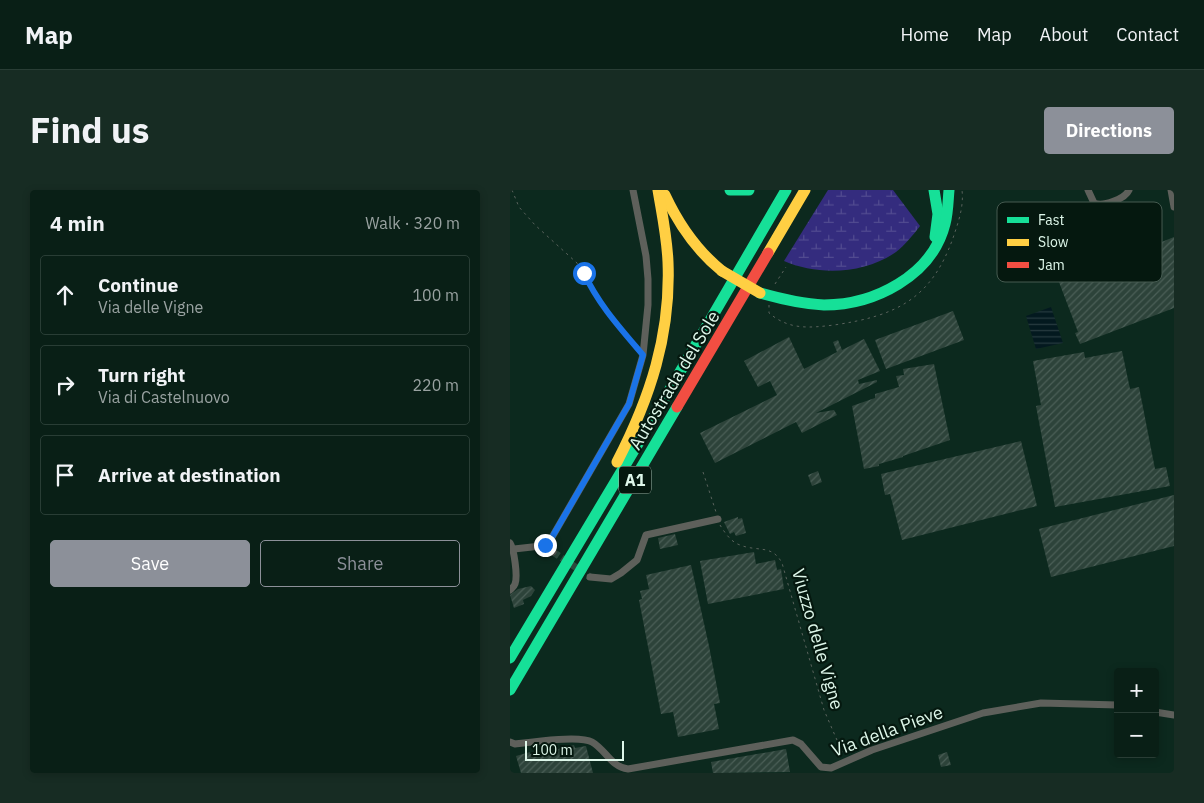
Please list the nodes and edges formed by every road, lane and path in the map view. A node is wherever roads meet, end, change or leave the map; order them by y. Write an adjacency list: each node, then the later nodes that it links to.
1 (512, 190): 24 (path)
2 (633, 190): 24 (street)
3 (658, 190): 27 (highway)
4 (664, 190): 21 (highway)
5 (670, 190): 21 (highway)
6 (730, 190): 7 (highway)
7 (749, 190)
8 (786, 190): 27 (highway, Autostrada del Sole / A1)
9 (805, 190): 19 (highway, Autostrada del Sole / A1)
10 (813, 190): 19 (highway)
11 (934, 190): 23 (highway)
12 (950, 190): 23 (highway)
13 (1088, 190): 16 (street)
14 (1130, 190): 17 (street)
15 (1171, 190): 18 (street)
16 (1094, 202)
17 (1108, 202)
18 (1174, 207)
19 (786, 224): 34 (highway, Autostrada del Sole / A1)
20 (786, 267): 22 (path)
21 (724, 269): 23 (highway)
22 (775, 284)
23 (762, 290)
24 (643, 355): 28 (street)
25 (703, 472): 26 (path, Viuzzo delle Vigne)
26 (718, 519): 31 (street); 39 (path, Viuzzo delle Vigne)
27 (584, 532): 33 (highway, Autostrada del Sole / A1)
28 (545, 545): 29 (street); 30 (street)
29 (512, 546): 32 (street)
30 (553, 552)
31 (590, 577)
32 (510, 590)
33 (510, 658)
34 (510, 690)
35 (1114, 705): 39 (street, Via della Pieve)
36 (1159, 713): 37 (street)
37 (1174, 716)
38 (510, 742): 39 (street, Via della Pieve)
39 (846, 762)

